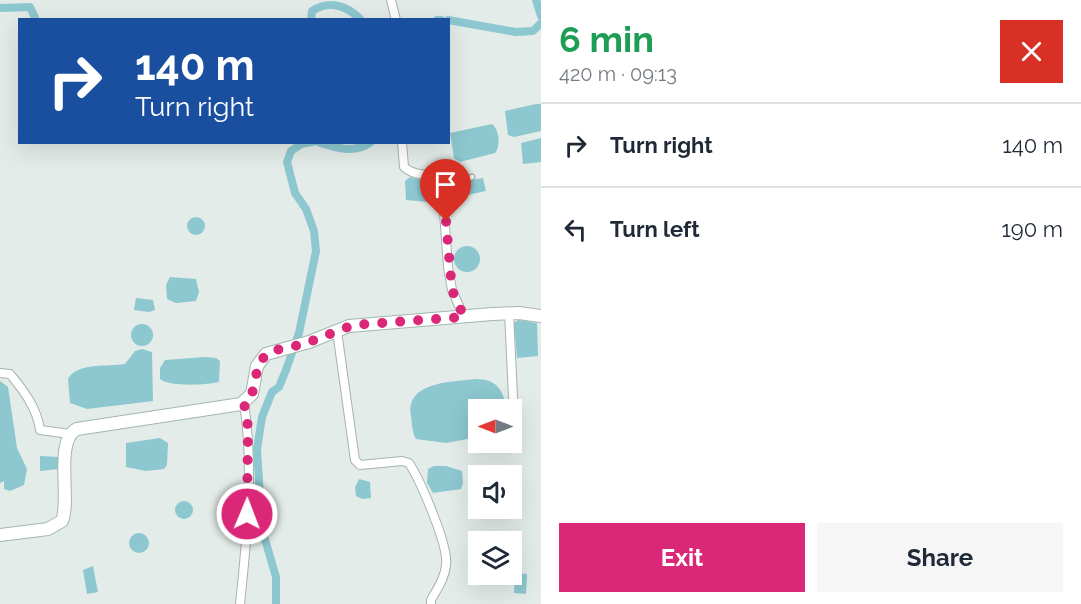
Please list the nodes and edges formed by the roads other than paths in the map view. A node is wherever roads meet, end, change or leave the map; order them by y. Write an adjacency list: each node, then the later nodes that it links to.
1 (391, 0): 2 (street)
2 (395, 17)
3 (402, 144): 5 (street)
4 (472, 177): 5 (lane)
5 (444, 190): 8 (street)
6 (509, 313): 7 (street); 8 (street); 11 (street)
7 (541, 316)
8 (464, 317): 9 (street)
9 (337, 331): 12 (street); 16 (street)
10 (0, 373): 13 (street)
11 (513, 399)
12 (244, 403): 13 (street); 15 (street)
13 (70, 434): 14 (street)
14 (0, 535)
15 (240, 604)
16 (431, 604)

